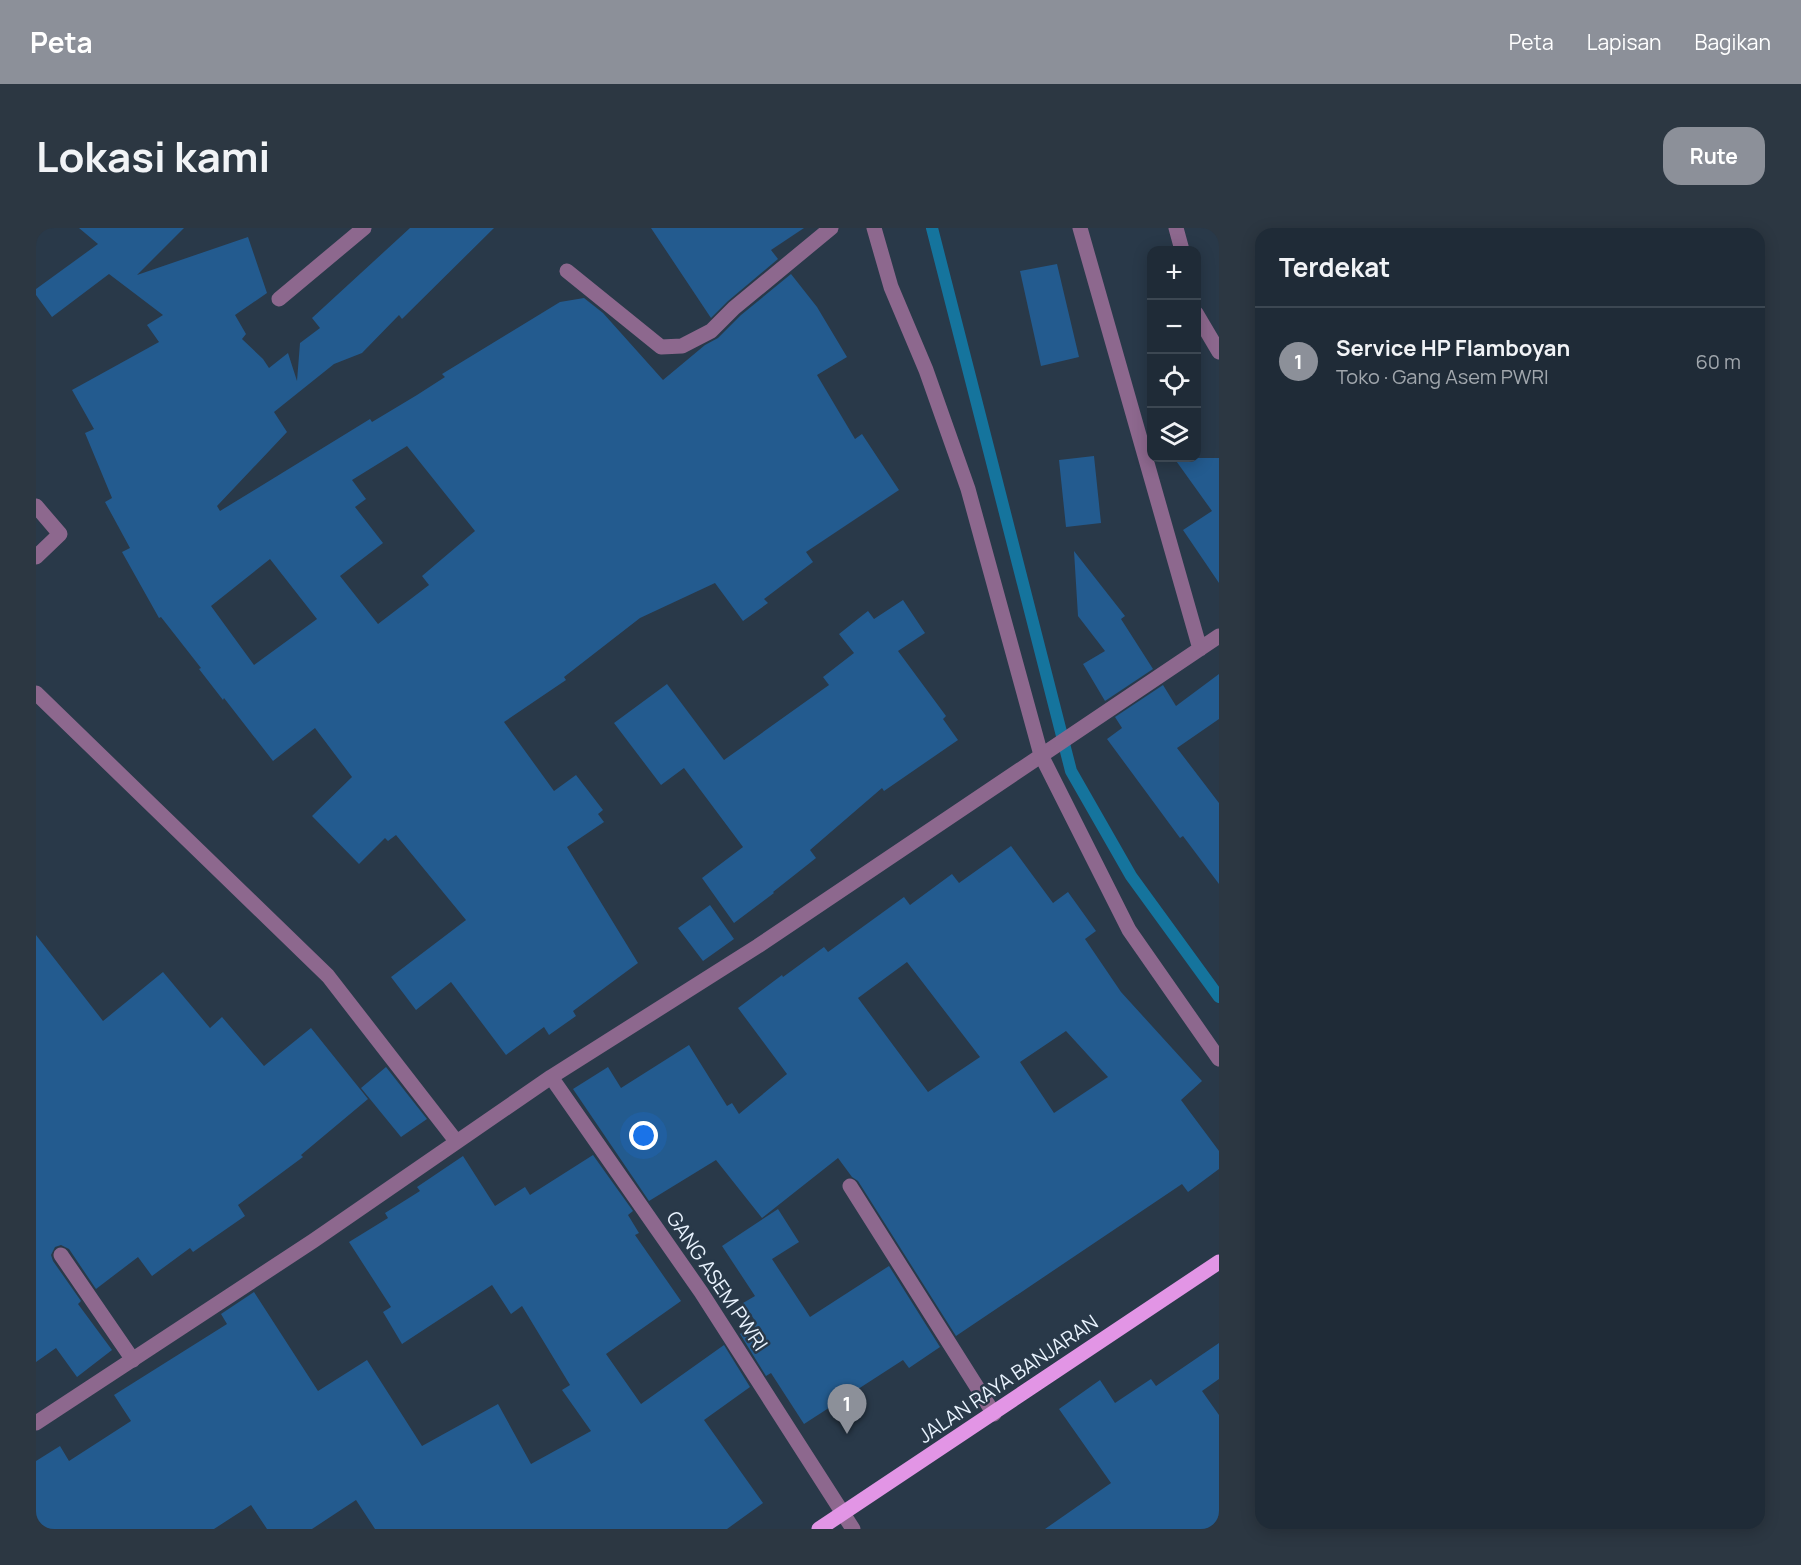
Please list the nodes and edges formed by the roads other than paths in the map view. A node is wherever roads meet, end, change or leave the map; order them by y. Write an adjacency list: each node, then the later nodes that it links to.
1 (364, 228): 8 (street)
2 (831, 228): 7 (street)
3 (874, 228): 16 (street)
4 (1080, 228): 14 (street)
5 (1176, 228): 6 (street)
6 (1181, 246)
7 (567, 271)
8 (279, 298)
9 (1201, 320): 10 (street)
10 (1219, 352)
11 (36, 506): 12 (street)
12 (36, 557)
13 (1219, 636): 14 (street)
14 (1200, 649): 16 (street)
15 (36, 693): 19 (street)
16 (1041, 755): 17 (street); 18 (street)
17 (1219, 1059)
18 (551, 1077): 19 (street); 26 (street, GANG ASEM PWRI)
19 (456, 1142): 23 (street)
20 (850, 1186): 24 (street)
21 (61, 1255): 23 (street)
22 (1217, 1267): 24 (main road, JALAN RAYA BANJARAN)
23 (133, 1360): 25 (street)
24 (994, 1414): 26 (main road, JALAN RAYA BANJARAN)
25 (36, 1424)
26 (842, 1513): 27 (main road, JALAN RAYA BANJARAN); 28 (street, GANG ASEM PWRI)
27 (819, 1529)
28 (853, 1529)

